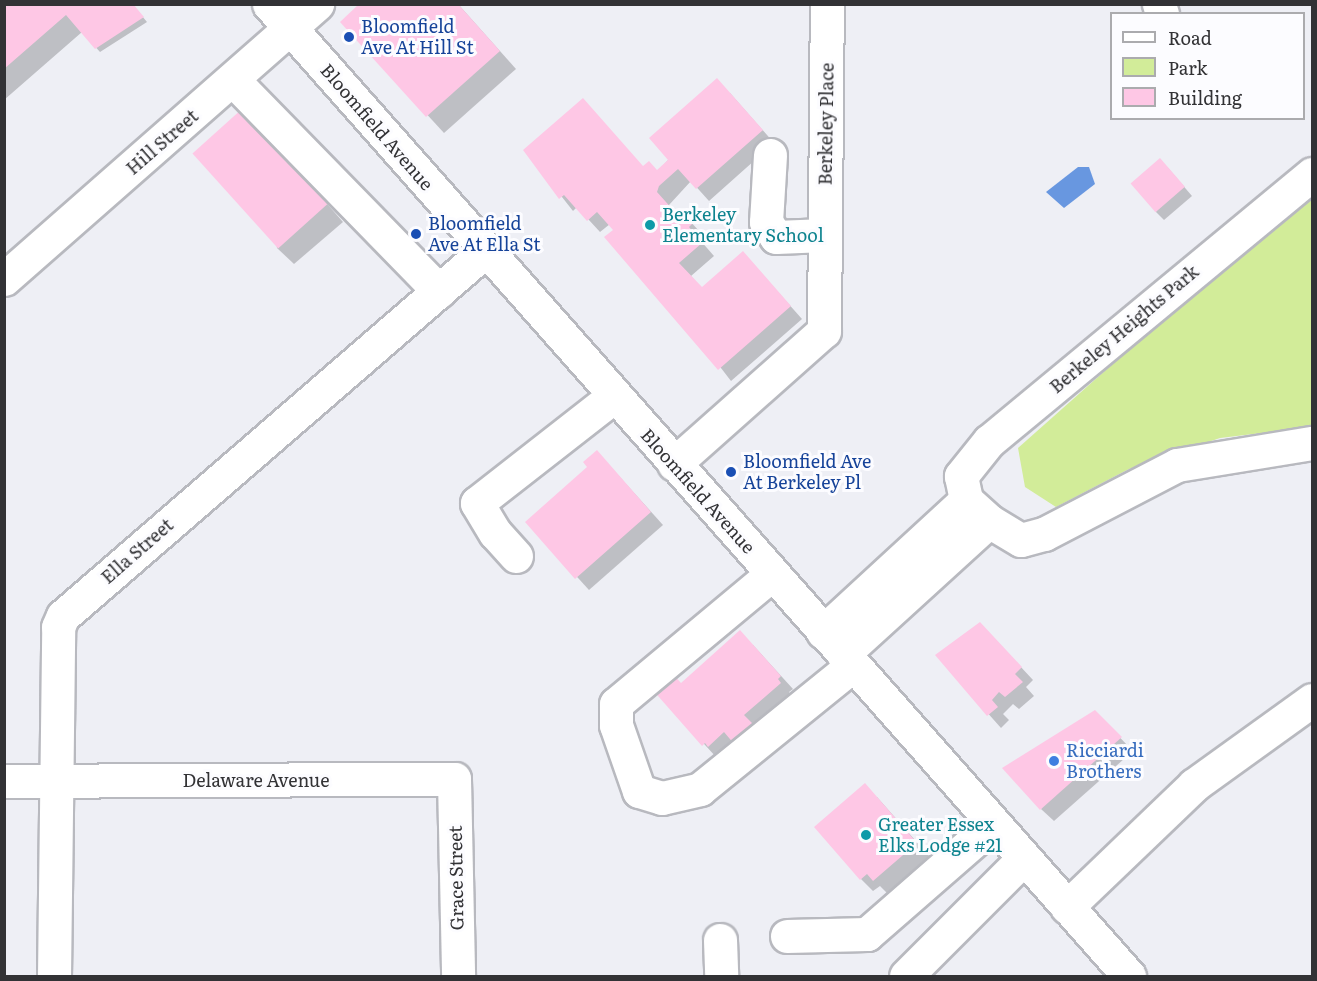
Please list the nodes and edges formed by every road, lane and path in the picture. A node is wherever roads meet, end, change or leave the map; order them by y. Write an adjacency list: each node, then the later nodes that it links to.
1 (269, 4): 4 (street, Bloomfield Avenue)
2 (317, 4): 4 (street, Hill Street)
3 (827, 4): 8 (street, Berkeley Place)
4 (291, 30): 5 (street, Hill Street); 9 (street, Bloomfield Avenue)
5 (233, 80): 10 (street, Hill Street); 11 (street)
6 (770, 155): 8 (street)
7 (1312, 174): 15 (street, Berkeley Heights Park)
8 (825, 235): 14 (street, Berkeley Place)
9 (486, 250): 11 (street, Ella Street); 12 (street, Bloomfield Avenue)
10 (4, 279)
11 (439, 291): 22 (street, Ella Street)
12 (614, 396): 14 (street, Bloomfield Avenue); 16 (street)
13 (1312, 443): 15 (street)
14 (674, 464): 17 (street, Bloomfield Avenue)
15 (977, 511): 18 (street)
16 (516, 555)
17 (772, 574): 18 (street, Bloomfield Avenue); 18 (street)
18 (840, 650): 23 (street, Bloomfield Avenue)
19 (1312, 700): 25 (street)
20 (453, 779): 22 (street, Delaware Avenue); 30 (street, Grace Street)
21 (4, 780): 22 (street, Delaware Avenue)
22 (58, 780): 29 (street, Ella Street)
23 (993, 824): 24 (street, Bloomfield Avenue); 26 (street)
24 (1024, 858): 25 (street, Bloomfield Avenue); 32 (street)
25 (1067, 907): 28 (street, Bloomfield Avenue)
26 (787, 936)
27 (720, 940): 31 (street)
28 (1116, 972)
29 (54, 976)
30 (458, 976)
31 (721, 976)
32 (906, 976)

